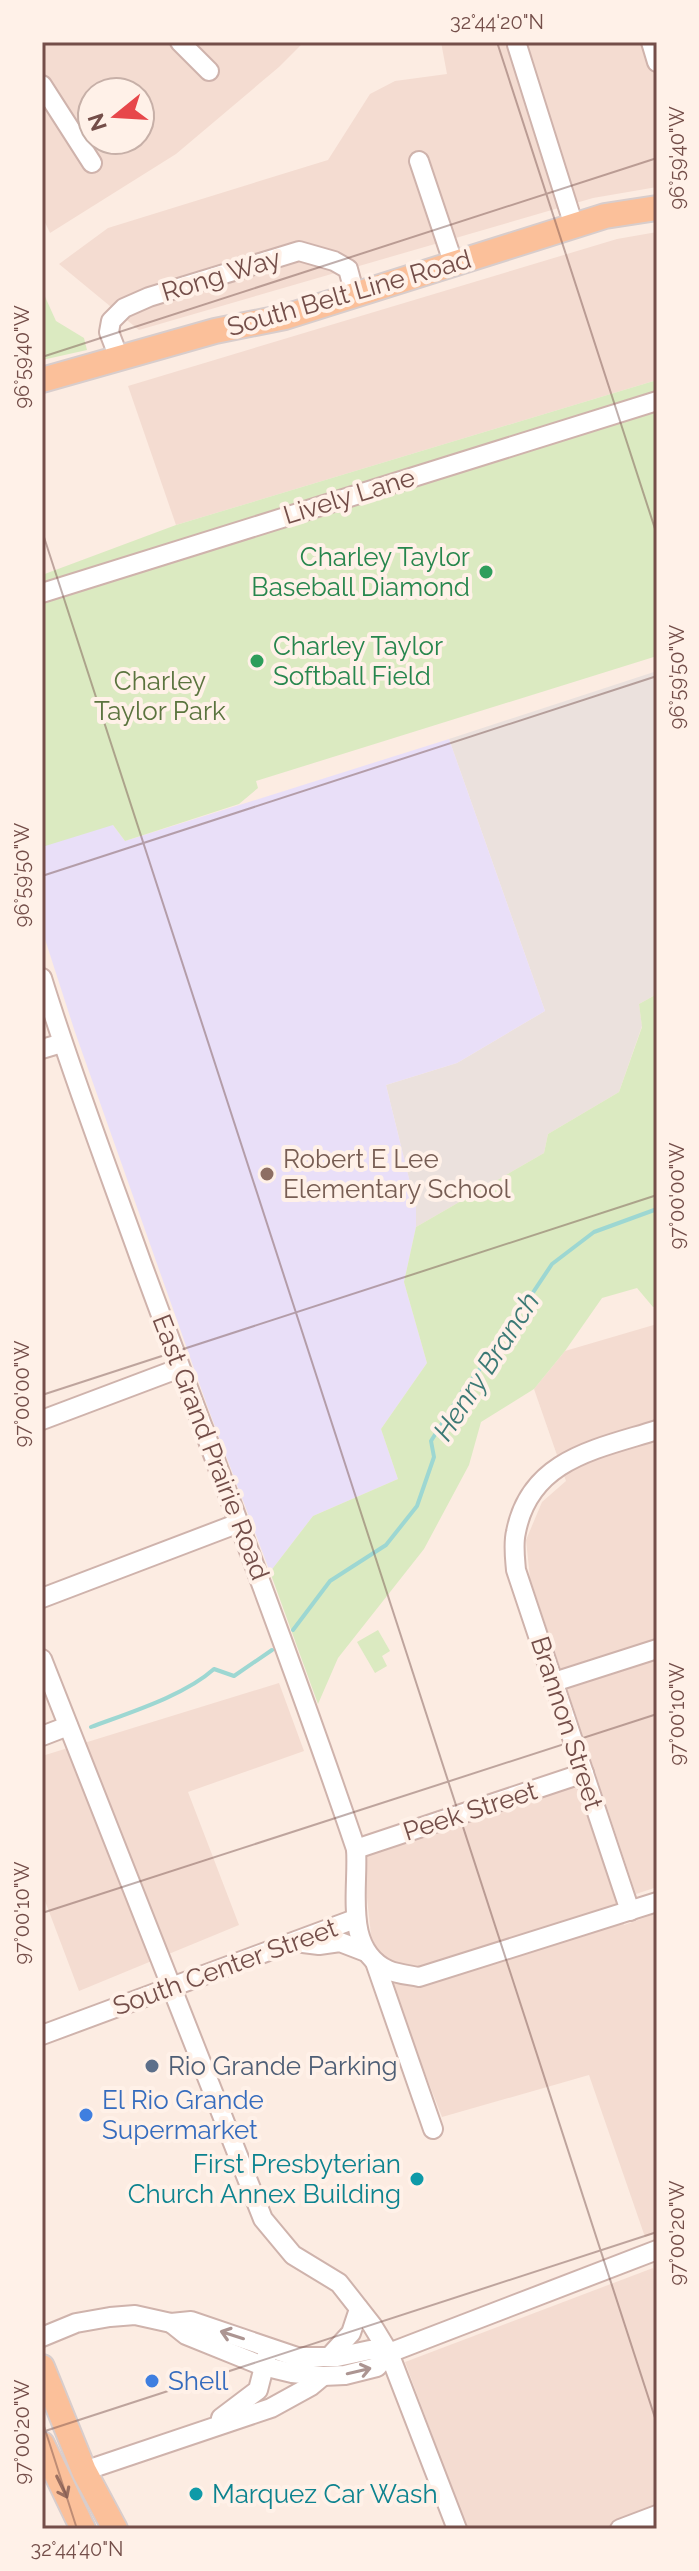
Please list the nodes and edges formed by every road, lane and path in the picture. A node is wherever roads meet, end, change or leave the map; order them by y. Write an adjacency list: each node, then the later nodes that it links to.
1 (180, 42): 5 (street)
2 (651, 42): 4 (street)
3 (517, 45): 10 (street)
4 (657, 62)
5 (209, 71)
6 (42, 85): 8 (street)
7 (419, 161): 11 (street)
8 (92, 163)
9 (657, 208): 10 (main road, South Belt Line Road)
10 (574, 226): 11 (main road, South Belt Line Road)
11 (454, 265): 12 (main road, South Belt Line Road)
12 (355, 295): 13 (main road, South Belt Line Road); 13 (street, Rong Way)
13 (119, 358): 14 (main road, South Belt Line Road)
14 (42, 380)
15 (657, 401): 16 (street, Lively Lane)
16 (42, 593)
17 (42, 978): 18 (street, East Grand Prairie Road)
18 (62, 1043): 19 (street); 20 (street, East Grand Prairie Road)
19 (42, 1049)
20 (180, 1368): 21 (street); 23 (street, East Grand Prairie Road)
21 (42, 1420)
22 (657, 1430): 27 (street, Brannon Street)
23 (239, 1523): 24 (street); 31 (street, East Grand Prairie Road)
24 (42, 1598)
25 (657, 1649): 27 (street)
26 (42, 1659): 28 (street)
27 (554, 1682): 30 (street, Brannon Street)
28 (68, 1726): 29 (street); 37 (street)
29 (42, 1736)
30 (584, 1773): 31 (street, Peek Street); 33 (street, Brannon Street)
31 (356, 1849): 34 (street, East Grand Prairie Road)
32 (657, 1902): 33 (street)
33 (630, 1911): 36 (street)
34 (355, 1919): 35 (street, South Center Street); 36 (street, South Center Street)
35 (292, 1942): 36 (street); 37 (street, South Center Street)
36 (370, 1957): 39 (street, South Center Street)
37 (171, 1987): 38 (street, South Center Street); 41 (street)
38 (42, 2035)
39 (433, 2129)
40 (657, 2250): 45 (street)
41 (359, 2309): 45 (street); 46 (street)
42 (171, 2323): 43 (street); 44 (street, one-way to 42); 47 (street)
43 (42, 2337)
44 (269, 2347): 46 (street); 47 (street)
45 (389, 2353): 46 (street); 49 (street, one-way to 45); 58 (street)
46 (329, 2357)
47 (263, 2366): 49 (street); 50 (street)
48 (42, 2367): 54 (main road)
49 (323, 2376): 51 (street)
50 (258, 2390): 51 (street); 52 (street)
51 (271, 2408): 52 (street)
52 (195, 2434): 54 (street)
53 (42, 2444): 56 (main road, one-way to 56)
54 (84, 2471): 57 (main road)
55 (657, 2515): 59 (street)
56 (83, 2529)
57 (115, 2529)
58 (457, 2529)
59 (620, 2529)

